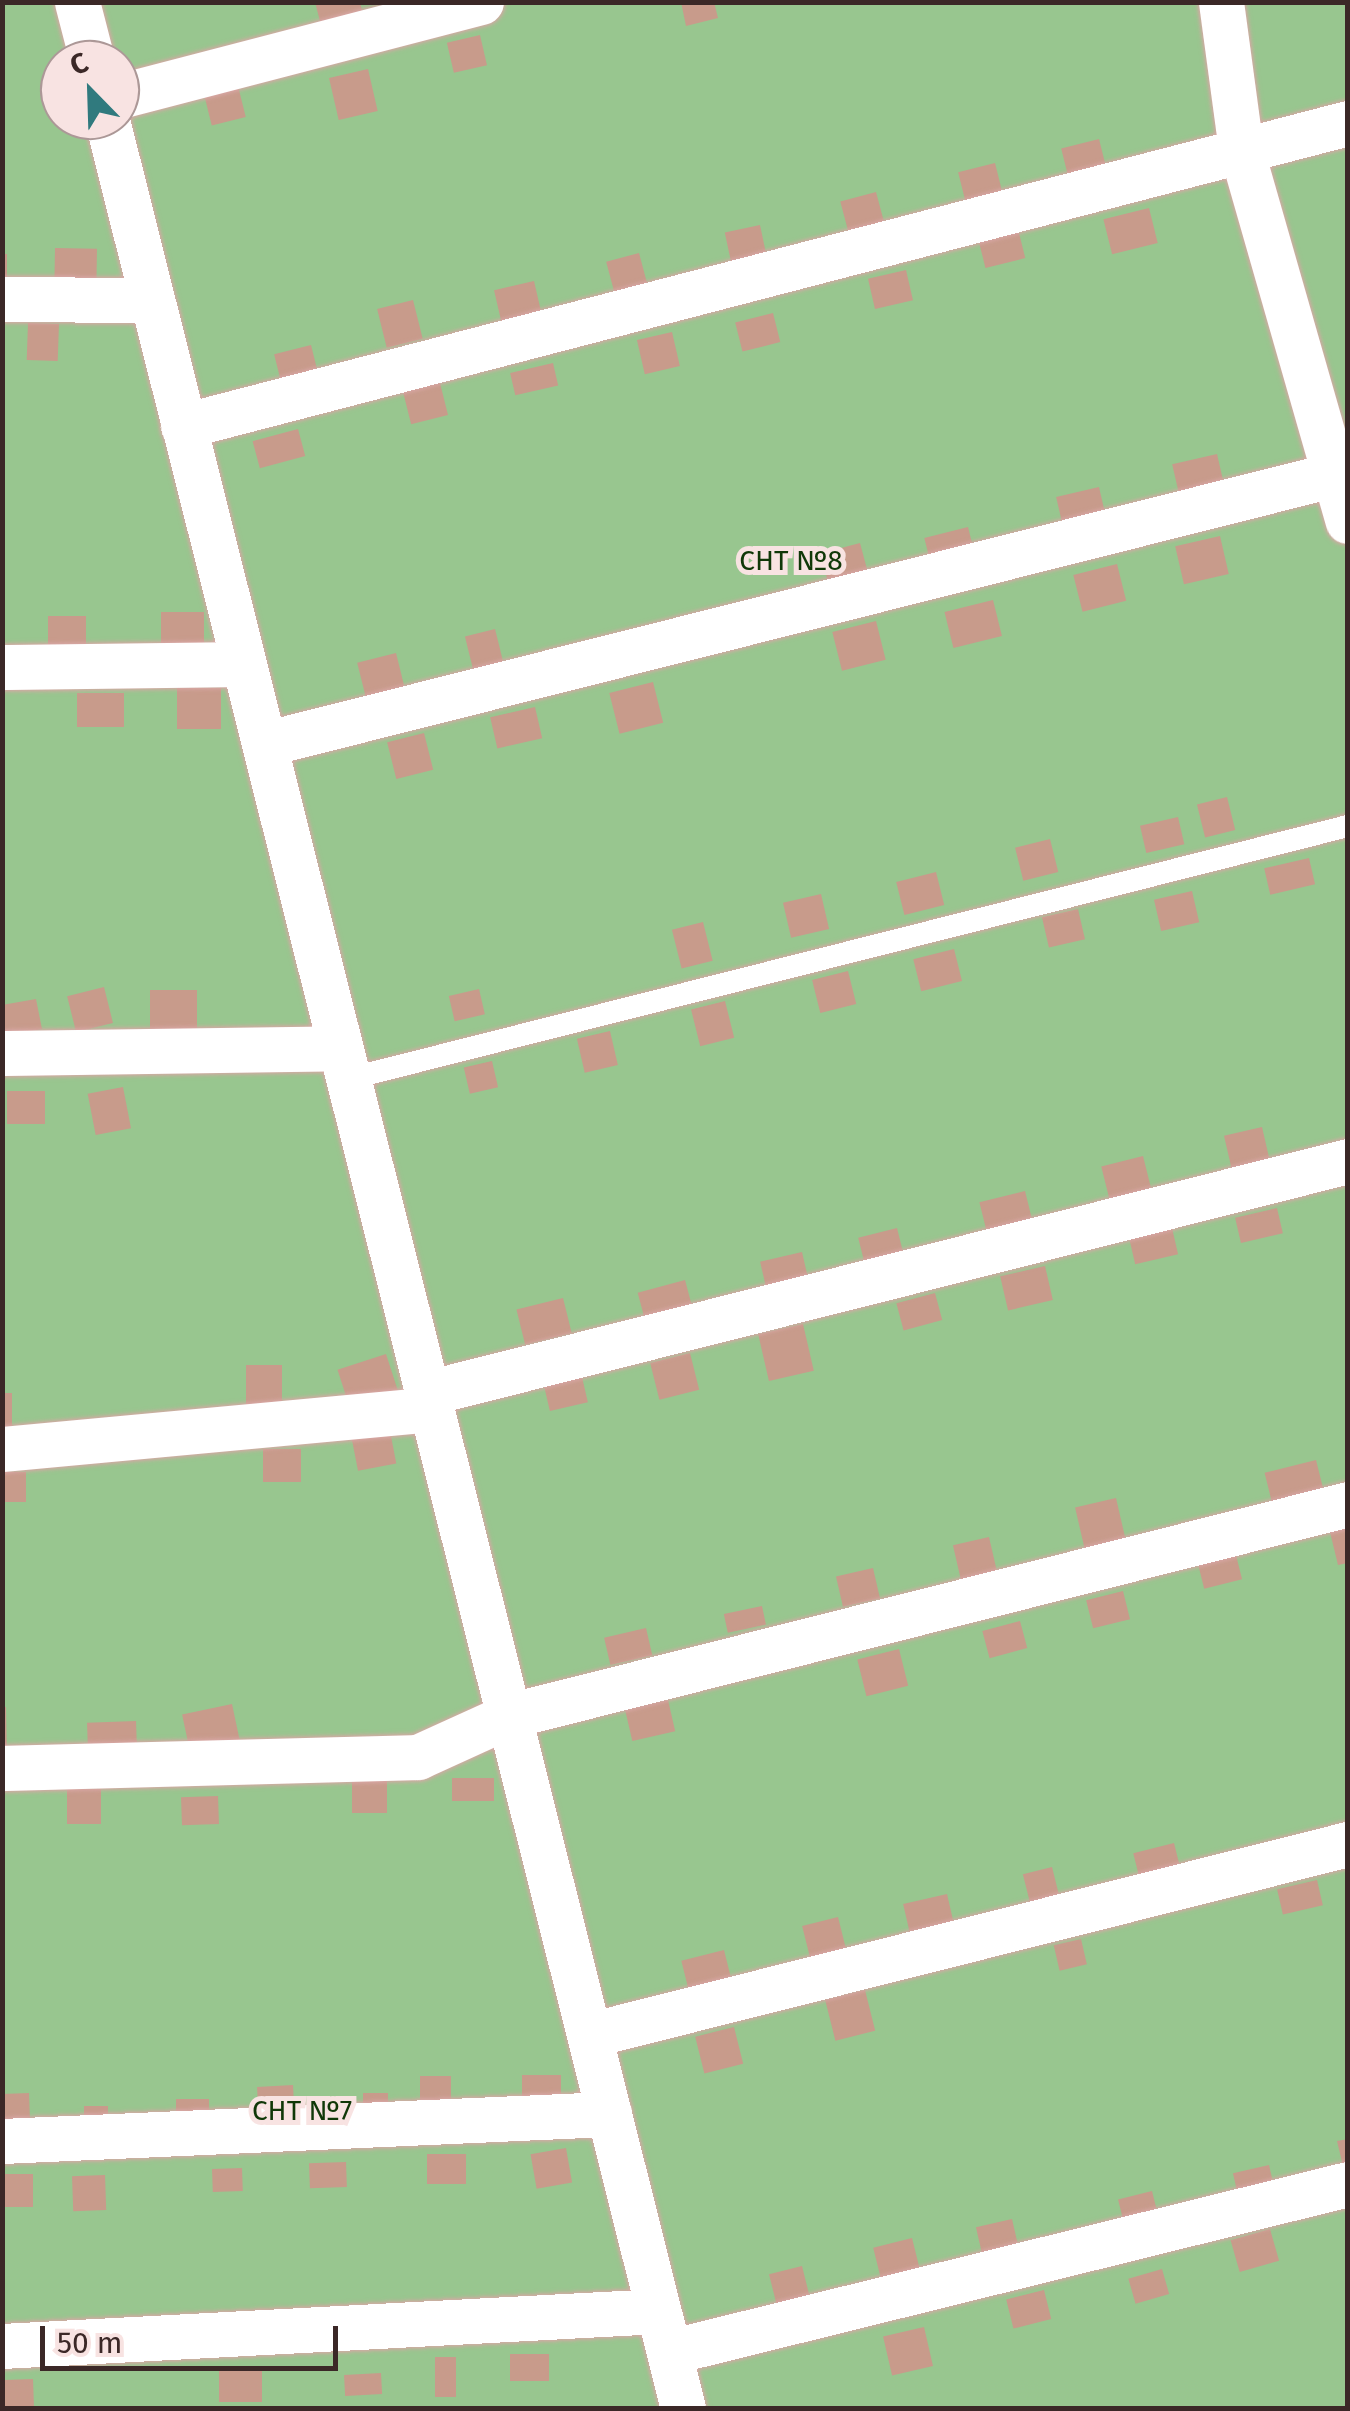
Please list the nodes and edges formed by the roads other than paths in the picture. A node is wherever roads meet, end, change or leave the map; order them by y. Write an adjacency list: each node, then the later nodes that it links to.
1 (77, 2): 4 (street)
2 (482, 2): 5 (street)
3 (1221, 2): 8 (street)
4 (87, 40)
5 (140, 91)
6 (1348, 123): 8 (street)
7 (111, 140): 10 (street)
8 (1241, 148): 11 (street); 12 (street)
9 (2, 300): 10 (street)
10 (152, 300): 11 (street)
11 (183, 426): 14 (street)
12 (1339, 473): 13 (street); 16 (street)
13 (1348, 521)
14 (243, 664): 15 (street); 16 (street)
15 (2, 667)
16 (264, 744): 19 (street)
17 (1348, 826): 19 (lane)
18 (2, 1053): 19 (street)
19 (344, 1063): 21 (street)
20 (1348, 1161): 21 (street)
21 (429, 1401): 22 (street); 24 (street)
22 (2, 1449)
23 (1348, 1504): 24 (street)
24 (508, 1716): 25 (street); 27 (street)
25 (2, 1768)
26 (1348, 1844): 27 (street)
27 (588, 2035): 28 (street)
28 (608, 2114): 29 (street); 31 (street)
29 (2, 2141)
30 (1348, 2184): 31 (street)
31 (663, 2332): 32 (street); 33 (street)
32 (2, 2346)
33 (683, 2408)

